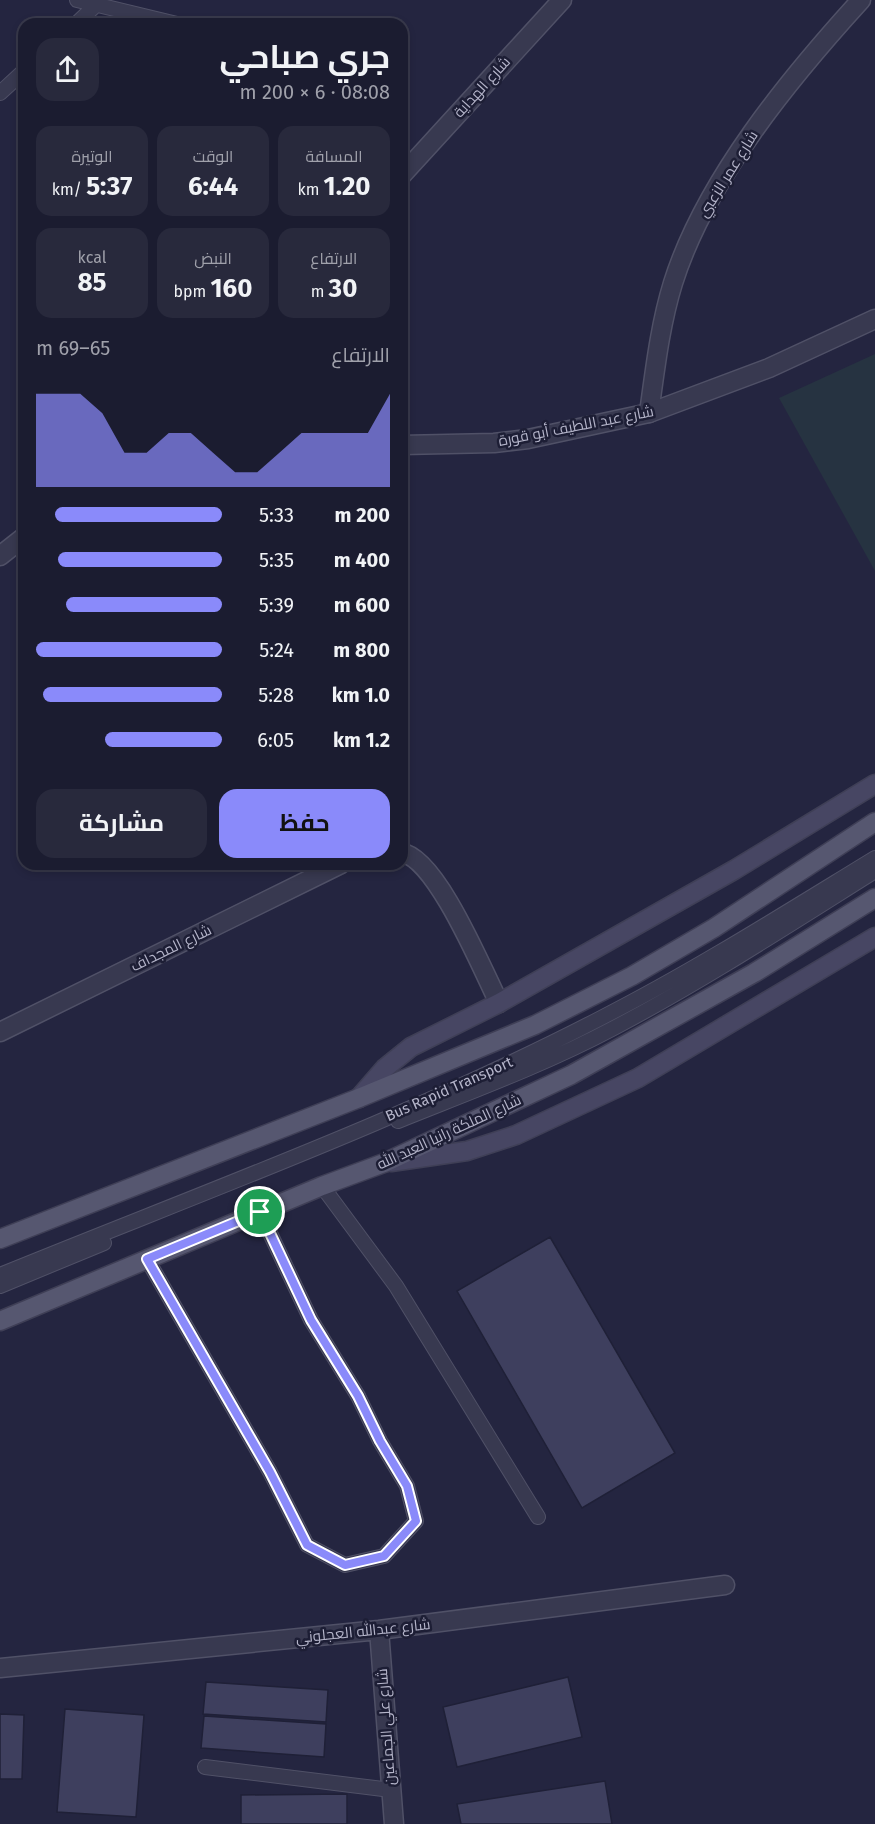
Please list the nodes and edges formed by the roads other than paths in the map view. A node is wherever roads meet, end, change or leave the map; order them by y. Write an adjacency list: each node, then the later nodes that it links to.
1 (77, 0): 4 (lane)
2 (562, 0): 9 (street, شارع الهداية)
3 (861, 0): 11 (street, شارع عمر الزعبي)
4 (96, 5): 5 (lane); 6 (lane)
5 (82, 18)
6 (151, 18)
7 (18, 76): 8 (lane)
8 (0, 93)
9 (408, 168)
10 (875, 320): 11 (street, شارع عبد اللطيف أبو قورة)
11 (649, 413): 12 (street, شارع عبد اللطيف أبو قورة)
12 (408, 445)
13 (18, 542): 14 (street)
14 (0, 556)
15 (875, 784): 23 (main road)
16 (875, 822): 25 (main road)
17 (408, 856): 23 (street)
18 (875, 858): 31 (lane, Bus Rapid Transport)
19 (329, 870): 24 (street, شارع المجداف)
20 (875, 871): 32 (lane, Bus Rapid Transport)
21 (875, 898): 26 (main road, شارع الملكة رانيا العبد الله)
22 (875, 937): 26 (main road)
23 (499, 1003): 25 (main road)
24 (0, 1032)
25 (359, 1098): 29 (main road)
26 (384, 1162): 27 (main road, شارع الملكة رانيا العبد الله)
27 (322, 1186): 28 (main road, شارع الملكة رانيا العبد الله); 34 (lane)
28 (260, 1212): 30 (main road, شارع الملكة رانيا العبد الله); 30 (lane)
29 (0, 1239)
30 (147, 1259): 33 (main road, شارع الملكة رانيا العبد الله)
31 (0, 1275)
32 (0, 1286)
33 (0, 1321)
34 (538, 1517)
35 (725, 1585): 36 (street, شارع عبدالله العجلوني)
36 (379, 1630): 37 (street, شارع عبدالله العجلوني); 39 (street, شارع علي الجماعين)
37 (0, 1668)
38 (205, 1767): 39 (lane)
39 (390, 1790): 40 (street, شارع علي الجماعين)
40 (394, 1824)

